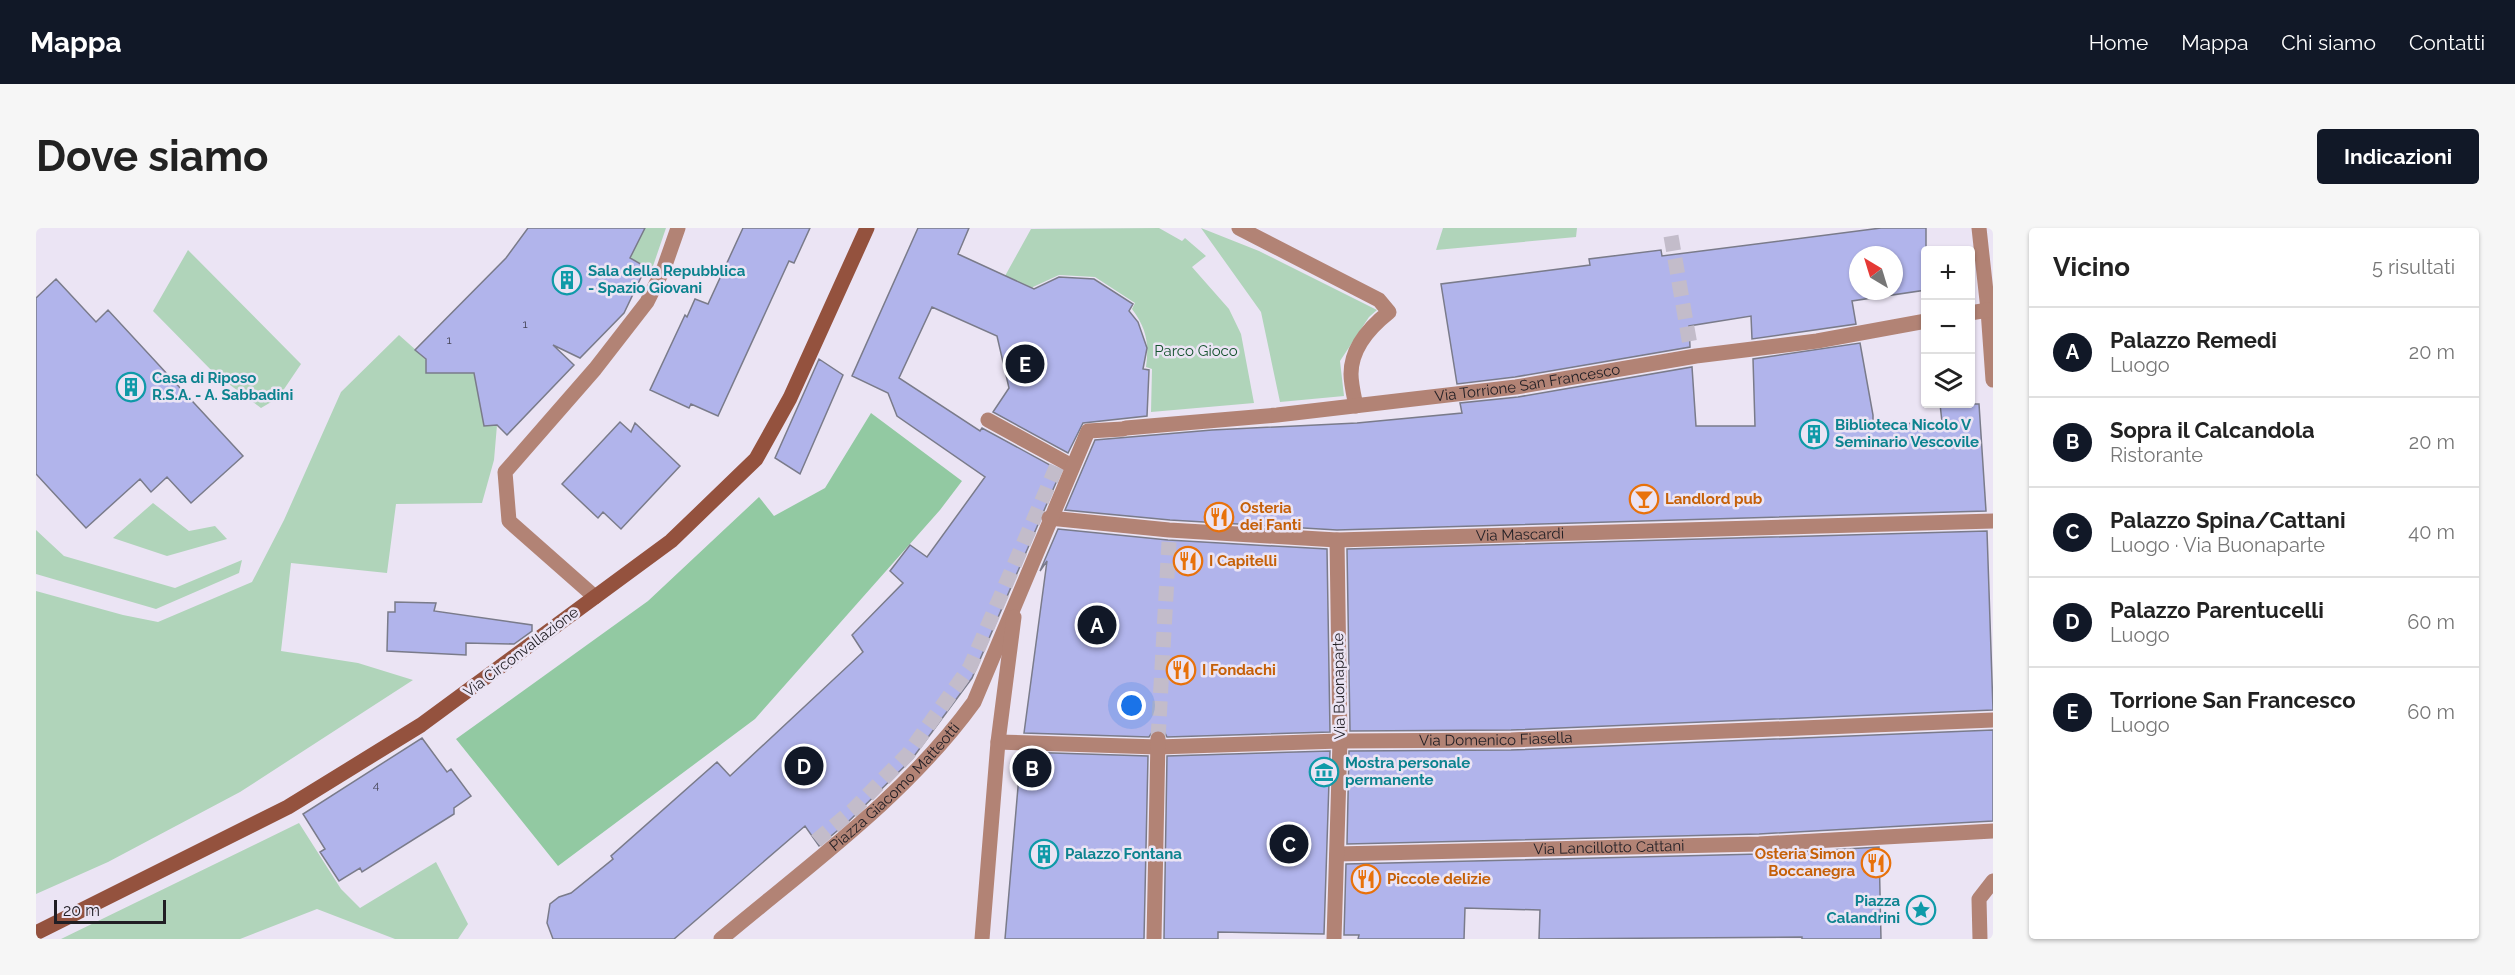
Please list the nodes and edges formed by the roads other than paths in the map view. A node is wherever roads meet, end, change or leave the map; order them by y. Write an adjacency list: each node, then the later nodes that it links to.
1 (678, 228): 18 (street)
2 (867, 228): 18 (street, Via Circonvallazione)
3 (1239, 228): 9 (street)
4 (1979, 228): 5 (street)
5 (1988, 310): 6 (street); 8 (street)
6 (1975, 312)
7 (1921, 322): 9 (street, Via Torrione San Francesco)
8 (1993, 380)
9 (1356, 406): 12 (street, Via Torrione San Francesco)
10 (1140, 418): 12 (street)
11 (988, 420): 13 (street)
12 (1129, 431): 13 (street, Via Torrione San Francesco)
13 (1072, 466): 14 (street, Via Torrione San Francesco)
14 (1050, 518): 16 (street, Via Mascardi); 17 (street, Piazza Giacomo Matteotti)
15 (1993, 521): 16 (street, Via Mascardi)
16 (1336, 540): 20 (street, Via Buonaparte)
17 (1017, 596): 21 (street, Piazza Giacomo Matteotti); 27 (street, Piazza Giacomo Matteotti)
18 (595, 597): 26 (street, Via Circonvallazione)
19 (1993, 720): 20 (street, Via Domenico Fiasella)
20 (1340, 741): 22 (street, Via Domenico Fiasella); 24 (street, Via Buonaparte)
21 (998, 742): 22 (street, Via Domenico Fiasella); 28 (street, Piazza Giacomo Matteotti)
22 (1158, 743): 29 (street)
23 (1993, 831): 24 (street, Via Lancillotto Cattani)
24 (1337, 854): 30 (street, Via Buonaparte)
25 (1993, 881): 31 (street)
26 (36, 933)
27 (720, 939)
28 (982, 939)
29 (1154, 939)
30 (1334, 939)
31 (1980, 939)

